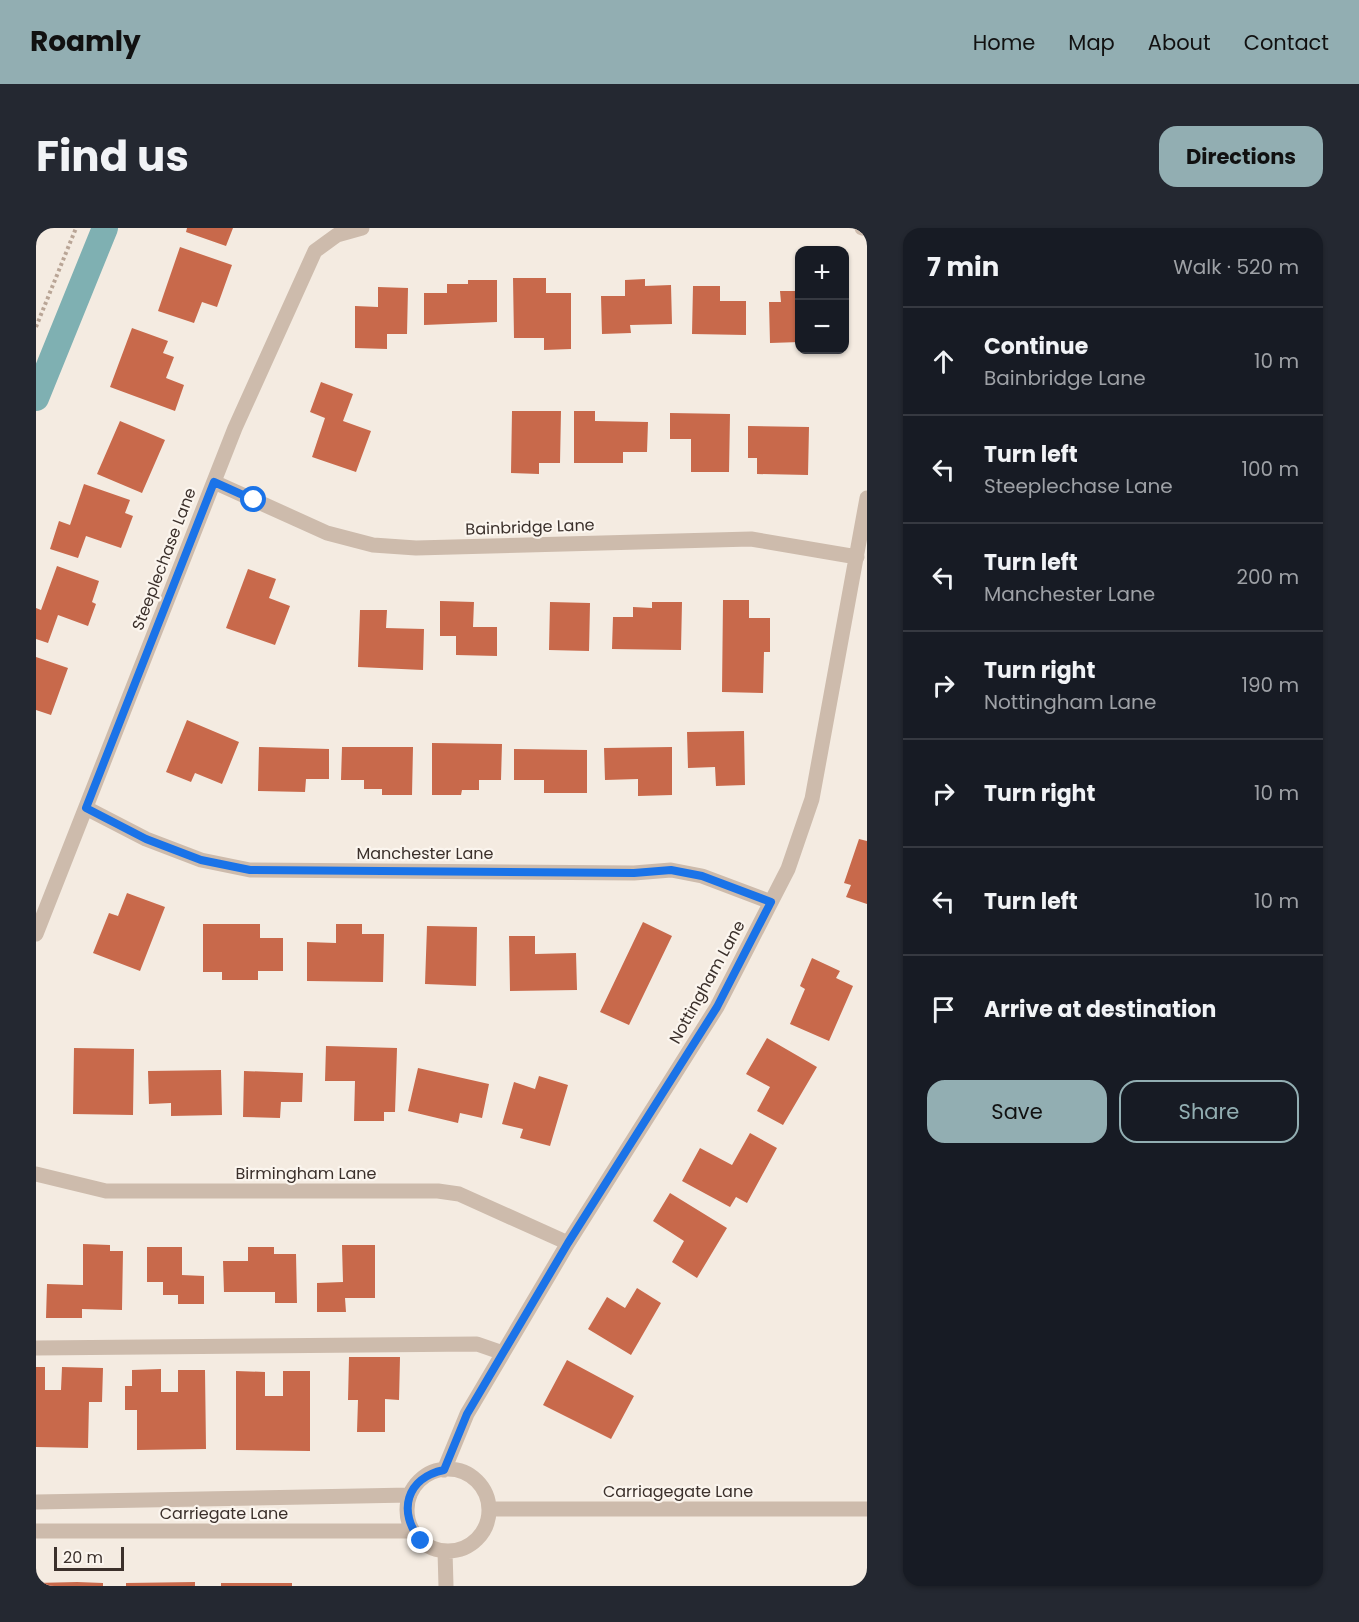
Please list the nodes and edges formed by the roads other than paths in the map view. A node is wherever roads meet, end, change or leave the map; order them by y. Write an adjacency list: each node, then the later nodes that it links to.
1 (362, 228): 4 (street, Steeplechase Lane)
2 (862, 228): 3 (street)
3 (867, 229)
4 (214, 482): 6 (street, Bainbridge Lane); 7 (street, Steeplechase Lane)
5 (867, 498): 6 (street, Nottingham Lane)
6 (857, 557): 8 (street, Nottingham Lane)
7 (86, 808): 8 (street, Manchester Lane); 9 (street, Steeplechase Lane)
8 (771, 902): 11 (street, Nottingham Lane)
9 (36, 934)
10 (36, 1174): 11 (street, Birmingham Lane)
11 (568, 1243): 13 (street, Nottingham Lane)
12 (36, 1348): 13 (street)
13 (503, 1353): 14 (street, Nottingham Lane)
14 (444, 1470): 15 (street); 17 (street)
15 (410, 1495): 16 (street, Carriegate Lane); 20 (street)
16 (36, 1502)
17 (489, 1509): 18 (street, Carriagegate Lane); 21 (street)
18 (867, 1509)
19 (36, 1531): 20 (street, Carriegate Lane)
20 (413, 1532): 21 (street)
21 (445, 1551): 22 (street)
22 (446, 1586)

